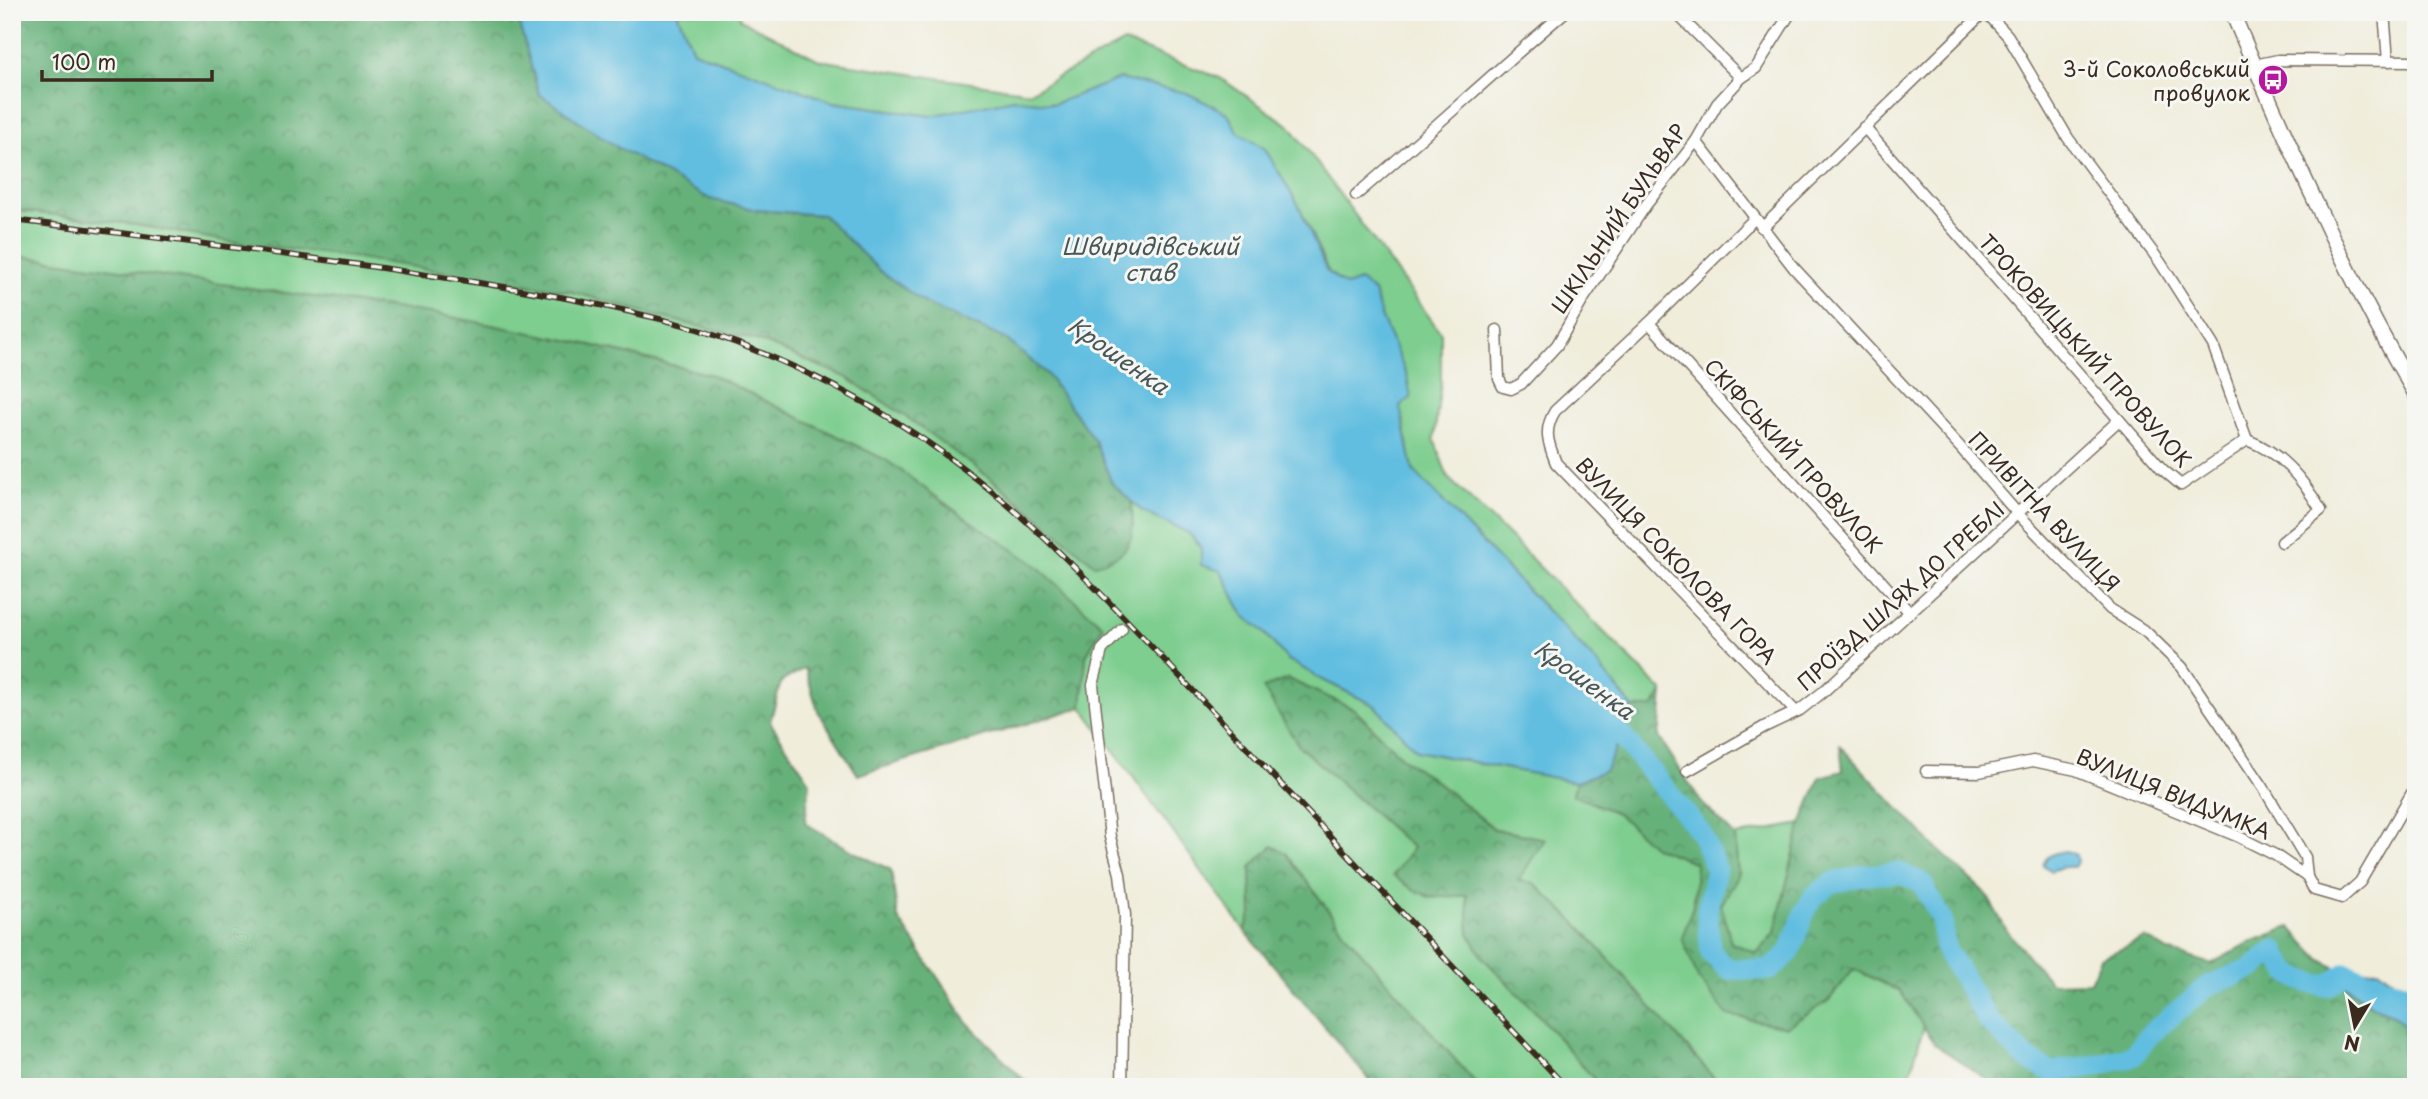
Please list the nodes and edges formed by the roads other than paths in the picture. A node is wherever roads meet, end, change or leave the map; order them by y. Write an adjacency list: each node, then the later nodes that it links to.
1 (1565, 12): 13 (street)
2 (1675, 12): 10 (street)
3 (1791, 12): 10 (street, ШКІЛЬНИЙ БУЛЬВАР)
4 (1985, 12): 11 (street, ВУЛИЦЯ СОКОЛОВА ГОРА); 19 (street)
5 (2232, 12): 9 (street)
6 (2384, 12): 7 (street)
7 (2388, 61): 8 (street); 9 (street)
8 (2416, 61)
9 (2254, 65): 17 (street)
10 (1741, 78): 12 (street, ШКІЛЬНИЙ БУЛЬВАР)
11 (1864, 127): 14 (street, ВУЛИЦЯ СОКОЛОВА ГОРА); 18 (street, ТРОКОВИЦЬКИЙ ПРОВУЛОК)
12 (1696, 141): 14 (street, ПРИВІТНА ВУЛИЦЯ); 16 (street, ШКІЛЬНИЙ БУЛЬВАР)
13 (1356, 195)
14 (1758, 223): 15 (street, ВУЛИЦЯ СОКОЛОВА ГОРА); 20 (street, ПРИВІТНА ВУЛИЦЯ)
15 (1649, 323): 22 (street, СКІФСЬКИЙ ПРОВУЛОК); 24 (street, ВУЛИЦЯ СОКОЛОВА ГОРА)
16 (1497, 330)
17 (2416, 395)
18 (2119, 420): 19 (street, ТРОКОВИЦЬКИЙ ПРОВУЛОК); 20 (street, ПРОЇЗД ШЛЯХ ДО ГРЕБЛІ)
19 (2247, 440): 21 (street)
20 (2018, 514): 22 (street, ПРОЇЗД ШЛЯХ ДО ГРЕБЛІ); 28 (street, ПРИВІТНА ВУЛИЦЯ)
21 (2282, 542)
22 (1910, 613): 24 (street, ПРОЇЗД ШЛЯХ ДО ГРЕБЛІ)
23 (1122, 629): 29 (street)
24 (1796, 712): 25 (street, ПРОЇЗД ШЛЯХ ДО ГРЕБЛІ)
25 (1688, 771)
26 (1926, 771): 28 (street, ВУЛИЦЯ ВИДУМКА)
27 (2416, 786): 28 (street, ВУЛИЦЯ ВИДУМКА)
28 (2307, 877)
29 (1122, 1087)

